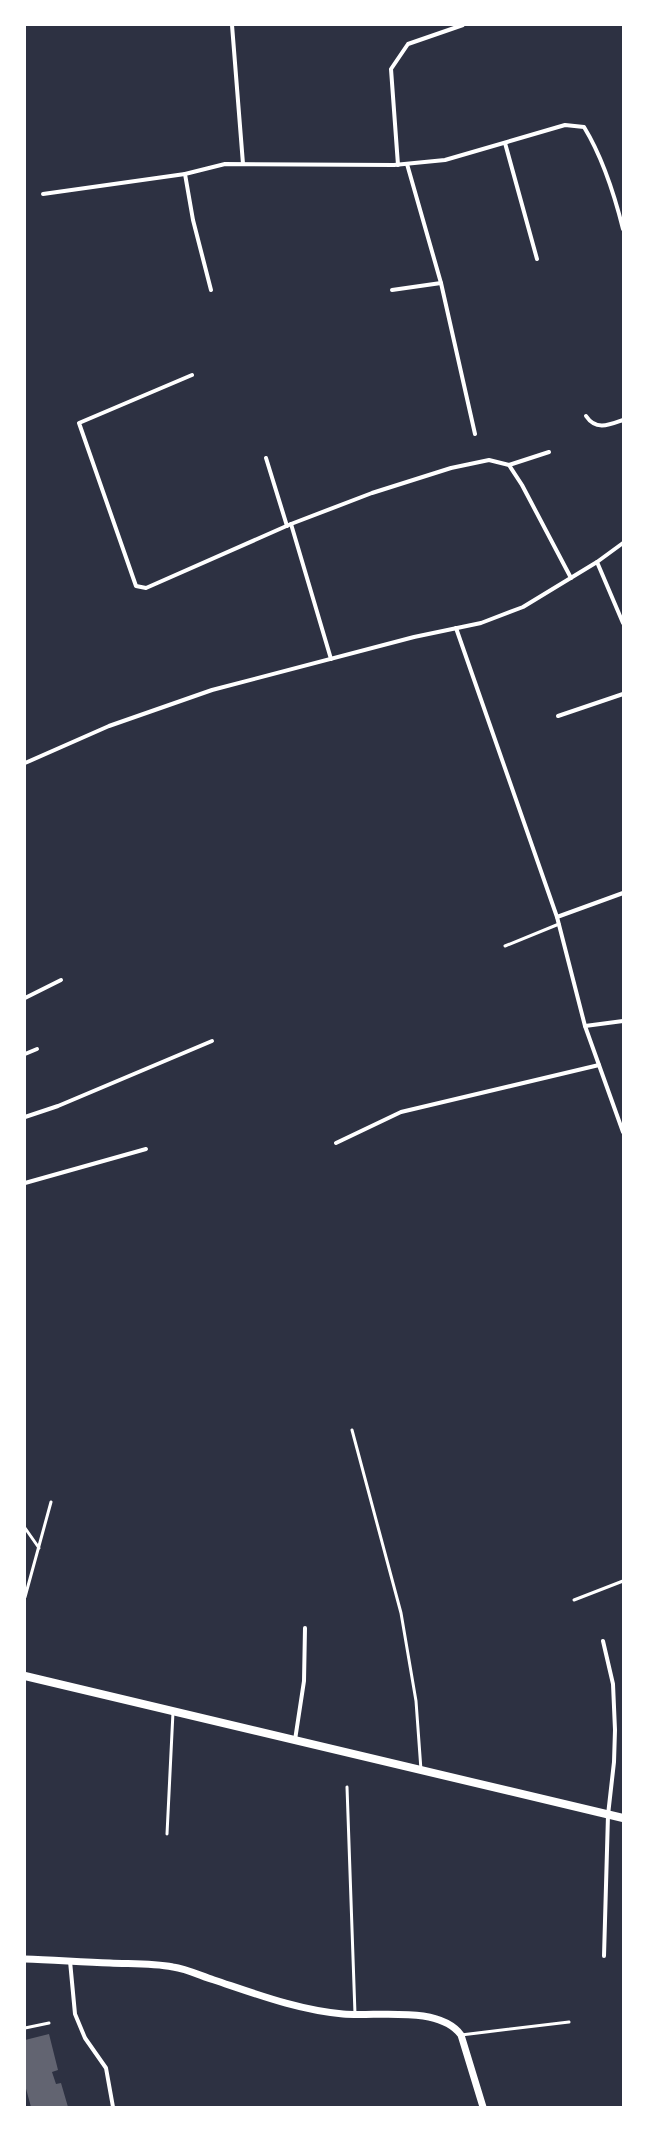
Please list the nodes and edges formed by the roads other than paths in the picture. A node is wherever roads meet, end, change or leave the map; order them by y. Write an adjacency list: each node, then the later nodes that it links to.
1 (232, 25): 4 (street)
2 (463, 25): 6 (street)
3 (505, 143): 5 (street); 9 (street); 10 (street)
4 (243, 164): 6 (street); 7 (street)
5 (406, 164): 6 (street); 11 (street)
6 (398, 165)
7 (185, 174): 8 (street); 12 (street)
8 (43, 194)
9 (623, 229)
10 (537, 259)
11 (441, 283): 13 (street); 17 (street)
12 (211, 290)
13 (392, 290)
14 (192, 375): 21 (street)
15 (586, 416): 16 (street)
16 (623, 420)
17 (475, 434)
18 (549, 452): 20 (street)
19 (266, 458): 21 (street)
20 (509, 465): 21 (street); 24 (street)
21 (289, 525): 27 (street)
22 (623, 543): 23 (street)
23 (597, 562): 24 (street); 25 (street)
24 (571, 578): 26 (street)
25 (623, 623)
26 (456, 628): 27 (street); 32 (street)
27 (331, 659): 30 (street)
28 (623, 694): 29 (street)
29 (558, 716)
30 (25, 763)
31 (623, 893): 32 (street)
32 (557, 916): 33 (street)
33 (559, 924): 34 (lane); 38 (street)
34 (505, 946)
35 (60, 980): 36 (street)
36 (25, 998)
37 (623, 1021): 38 (street)
38 (585, 1026): 42 (street)
39 (212, 1041): 43 (street)
40 (38, 1049): 41 (street)
41 (25, 1054)
42 (599, 1065): 44 (street); 45 (street)
43 (25, 1118)
44 (623, 1132)
45 (336, 1143)
46 (146, 1149): 47 (street)
47 (25, 1183)
48 (352, 1430): 60 (lane)
49 (51, 1502): 51 (lane)
50 (25, 1528): 51 (lane)
51 (39, 1548): 53 (lane)
52 (623, 1581): 54 (lane)
53 (25, 1597)
54 (574, 1600)
55 (305, 1628): 59 (street)
56 (603, 1640): 62 (street)
57 (25, 1676): 58 (main road)
58 (173, 1712): 59 (main road); 64 (lane)
59 (295, 1740): 60 (main road)
60 (421, 1770): 62 (main road)
61 (347, 1787): 68 (lane)
62 (608, 1815): 63 (main road); 65 (street)
63 (623, 1818)
64 (167, 1834)
65 (604, 1956)
66 (25, 1959): 67 (street)
67 (70, 1960): 68 (street); 73 (street)
68 (354, 2014): 72 (street)
69 (568, 2022): 72 (lane)
70 (49, 2023): 71 (lane)
71 (25, 2028)
72 (461, 2035): 74 (street)
73 (113, 2107)
74 (483, 2107)

